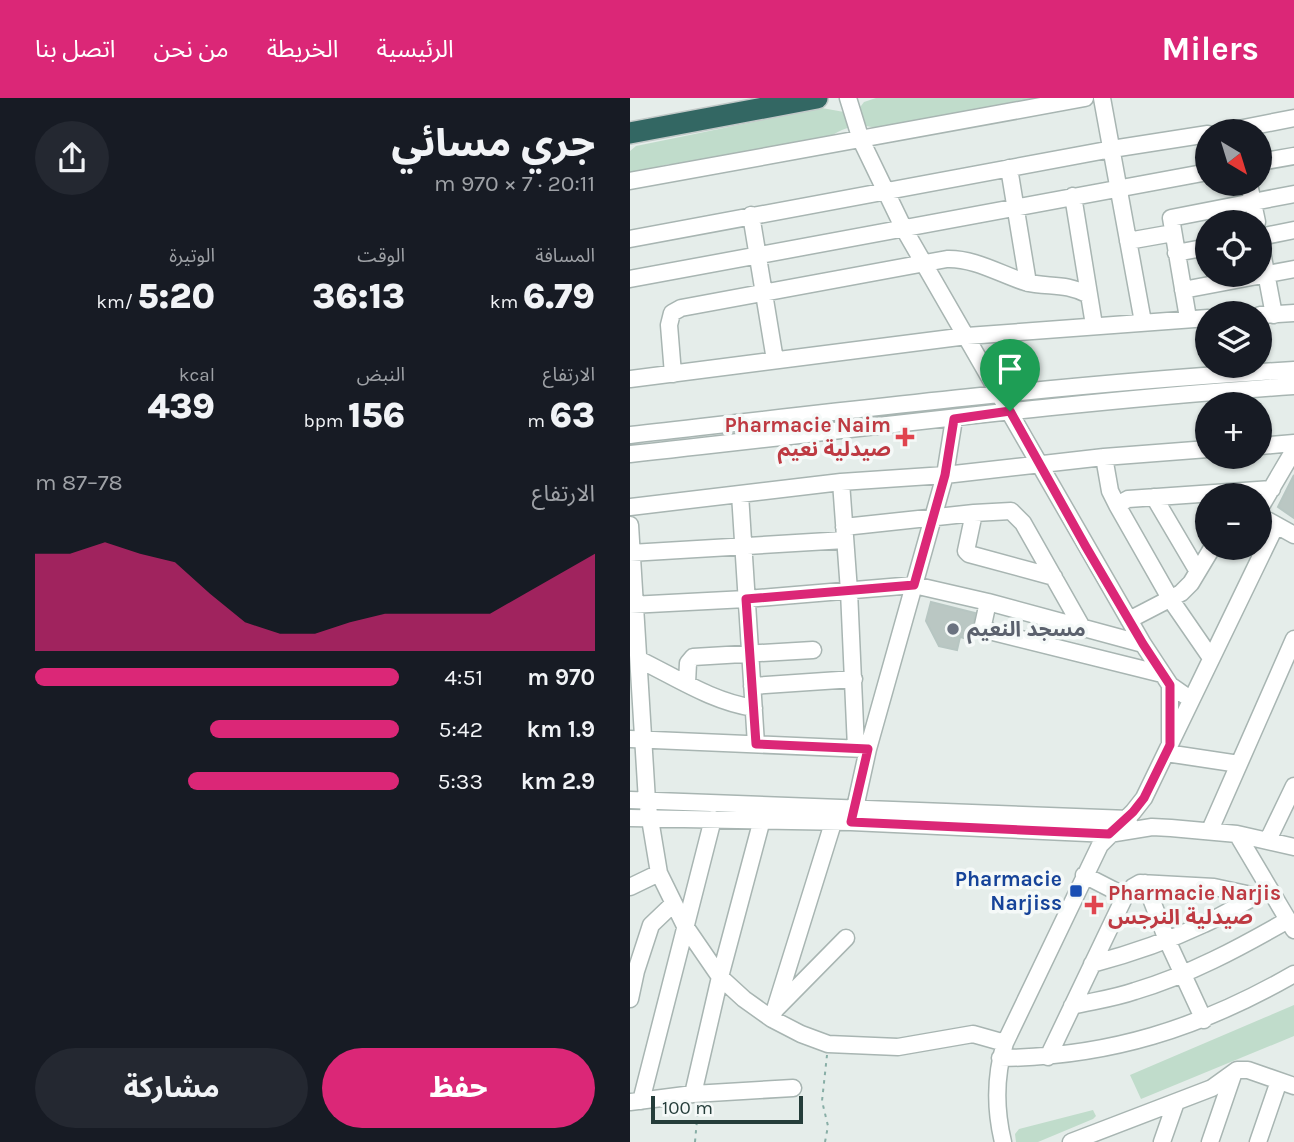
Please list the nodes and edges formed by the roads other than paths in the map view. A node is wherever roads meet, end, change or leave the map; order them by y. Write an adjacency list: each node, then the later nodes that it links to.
1 (742, 98): 7 (highway)
2 (817, 98): 9 (highway)
3 (848, 98): 11 (street)
4 (1085, 98): 11 (street)
5 (1102, 98): 12 (street)
6 (1294, 118): 8 (street)
7 (630, 121)
8 (1272, 123)
9 (630, 133)
10 (1195, 136): 12 (street)
11 (861, 140): 17 (street); 19 (street)
12 (1112, 149): 15 (street); 18 (street)
13 (1294, 156): 14 (street)
14 (1272, 160)
15 (1009, 169): 19 (street); 24 (street)
16 (1195, 174): 18 (street)
17 (630, 181)
18 (1119, 188): 21 (street); 32 (street)
19 (884, 190): 26 (street); 27 (street)
20 (1294, 194): 23 (street)
21 (1073, 196): 24 (street); 44 (street)
22 (1252, 196): 23 (street)
23 (1253, 202): 25 (street); 29 (street)
24 (1016, 206): 27 (street); 40 (street)
25 (1254, 210)
26 (751, 215): 31 (street); 35 (street)
27 (904, 229): 35 (street); 36 (street)
28 (1294, 230): 30 (street)
29 (1173, 233): 32 (street); 34 (street)
30 (1272, 236)
31 (630, 239)
32 (1128, 241): 49 (street)
33 (1195, 249): 34 (street)
34 (1176, 253): 42 (street)
35 (758, 255): 39 (street); 43 (street)
36 (925, 263): 40 (street); 43 (street); 51 (street)
37 (1294, 269): 38 (street)
38 (1272, 273)
39 (630, 279)
40 (1028, 283): 44 (street)
41 (1199, 287): 42 (street)
42 (1183, 290): 47 (street)
43 (764, 292): 52 (street); 54 (street)
44 (1089, 295): 50 (street)
45 (1294, 313): 46 (street)
46 (1272, 315)
47 (1188, 318): 48 (street); 49 (street)
48 (1195, 318)
49 (1143, 322): 50 (street)
50 (1094, 325): 51 (street)
51 (967, 336): 52 (street); 57 (street)
52 (775, 360): 54 (street)
53 (1294, 370): 57 (street)
54 (673, 374): 55 (street)
55 (630, 380)
56 (1294, 386): 58 (street)
57 (999, 394): 58 (street); 60 (street)
58 (1010, 411): 59 (street); 67 (street)
59 (954, 419): 65 (street); 68 (street)
60 (630, 435)
61 (1294, 443): 62 (street)
62 (1272, 445)
63 (1195, 450): 66 (street)
64 (1294, 450): 70 (street)
65 (630, 454)
66 (1104, 457): 67 (street); 74 (street)
67 (1040, 464): 68 (street); 94 (street)
68 (945, 475): 69 (street); 77 (street)
69 (841, 482): 71 (street); 81 (street)
70 (1272, 489)
71 (740, 494): 75 (street); 83 (street)
72 (1195, 495): 73 (street)
73 (1154, 497): 74 (street); 86 (street)
74 (1117, 505): 91 (street)
75 (630, 507)
76 (974, 513): 77 (street); 87 (street); 87 (street)
77 (932, 517): 81 (street); 88 (street)
78 (1272, 522): 80 (street)
79 (630, 525): 84 (street)
80 (1276, 525): 82 (street); 100 (street)
81 (845, 534): 83 (street); 89 (street)
82 (1294, 536)
83 (744, 546): 84 (street); 90 (street)
84 (631, 553): 93 (street)
85 (1204, 560): 86 (street)
86 (1197, 570): 91 (street)
87 (1054, 577): 95 (street)
88 (914, 585): 89 (street); 92 (street); 111 (street)
89 (849, 592): 90 (street); 103 (street)
90 (746, 599): 93 (street); 99 (street)
91 (1171, 600): 94 (street); 100 (street)
92 (988, 602): 95 (street); 104 (street)
93 (633, 605): 101 (street)
94 (1129, 620): 97 (street)
95 (1083, 629): 97 (street)
96 (1294, 639): 102 (street)
97 (1143, 644): 104 (street)
98 (813, 650): 99 (street)
99 (750, 654): 105 (street); 106 (street)
100 (1211, 658): 107 (street)
101 (640, 660): 105 (street); 109 (street)
102 (1288, 667): 113 (street)
103 (854, 679): 106 (street); 111 (street)
104 (1166, 680): 107 (street); 112 (street)
105 (687, 683): 108 (street)
106 (752, 686): 108 (street)
107 (1190, 699): 112 (street)
108 (754, 708): 110 (street)
109 (634, 737): 110 (street); 116 (street)
110 (756, 744): 111 (street)
111 (862, 749): 118 (street)
112 (1168, 749): 113 (street); 121 (street)
113 (1239, 764): 125 (street)
114 (1294, 786): 128 (street)
115 (630, 800): 116 (street)
116 (647, 801): 117 (street); 120 (street)
117 (764, 812): 118 (street); 122 (street); 123 (street); 144 (street)
118 (853, 815): 121 (street); 123 (street); 126 (street)
119 (630, 818): 120 (street)
120 (649, 818): 122 (street); 130 (street)
121 (1127, 818): 124 (street); 126 (street)
122 (713, 819): 138 (street)
123 (833, 823): 147 (street)
124 (1152, 827): 125 (street); 126 (street)
125 (1210, 830): 127 (street)
126 (1109, 834): 131 (street)
127 (1237, 834): 128 (street); 134 (street)
128 (1268, 840): 129 (street)
129 (1294, 847)
130 (659, 873): 133 (street); 136 (street)
131 (1084, 875): 135 (street); 149 (street)
132 (1145, 883): 134 (street); 135 (street); 140 (street)
133 (630, 887)
134 (1263, 893): 137 (street); 140 (street)
135 (1125, 896): 141 (street)
136 (673, 904): 138 (street); 145 (street)
137 (1291, 925): 142 (street)
138 (685, 926): 144 (street); 155 (street)
139 (846, 938): 147 (street)
140 (1167, 940): 141 (street); 142 (street)
141 (1092, 964): 146 (street)
142 (1182, 974): 146 (street); 148 (street)
143 (1294, 974): 148 (street)
144 (720, 977): 147 (street); 154 (street)
145 (630, 999)
146 (1072, 1006): 150 (street)
147 (773, 1015): 149 (street)
148 (1204, 1020): 150 (street)
149 (1003, 1051): 150 (street); 158 (street)
150 (1048, 1056)
151 (1234, 1072): 152 (street); 156 (street); 162 (street)
152 (1287, 1083): 163 (street)
153 (793, 1088): 154 (street)
154 (696, 1094): 155 (street)
155 (636, 1101)
156 (1176, 1102): 157 (street); 161 (street)
157 (1119, 1124): 159 (street); 160 (street)
158 (1003, 1142)
159 (1071, 1142)
160 (1113, 1142)
161 (1162, 1142)
162 (1210, 1142)
163 (1258, 1142)

